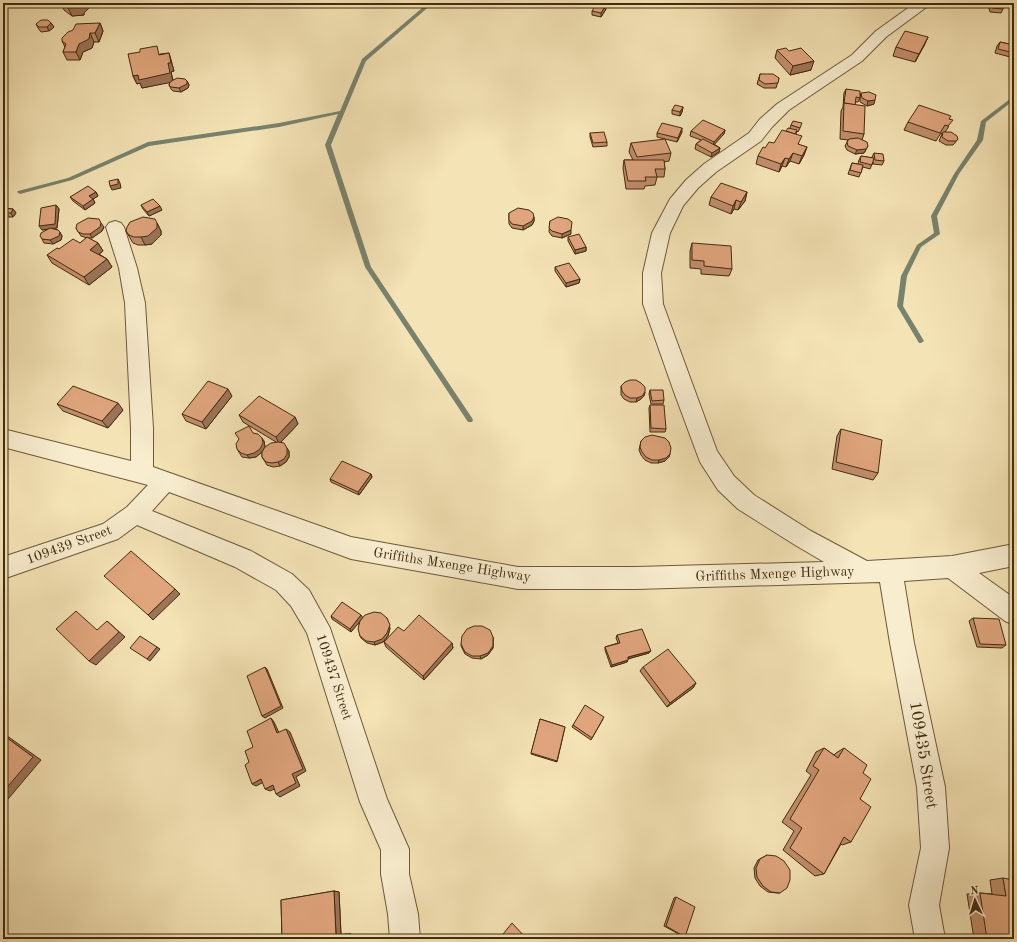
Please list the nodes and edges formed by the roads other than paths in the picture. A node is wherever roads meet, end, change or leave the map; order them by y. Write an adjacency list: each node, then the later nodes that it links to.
1 (924, 3): 11 (street)
2 (115, 227): 4 (street)
3 (3, 438): 4 (street, Griffiths Mxenge Highway)
4 (142, 474): 5 (street, Griffiths Mxenge Highway)
5 (165, 481): 6 (street, 109439 Street); 11 (street, Griffiths Mxenge Highway)
6 (135, 514): 9 (street, 109439 Street); 14 (street, 109437 Street)
7 (1014, 555): 8 (street, Griffiths Mxenge Highway)
8 (952, 567): 10 (street, Griffiths Mxenge Highway); 12 (street)
9 (3, 568)
10 (890, 571): 11 (street, Griffiths Mxenge Highway); 13 (street, 109435 Street)
11 (864, 572)
12 (1014, 614)
13 (924, 905): 15 (street); 16 (street, 109435 Street)
14 (405, 939)
15 (915, 939)
16 (930, 939)

